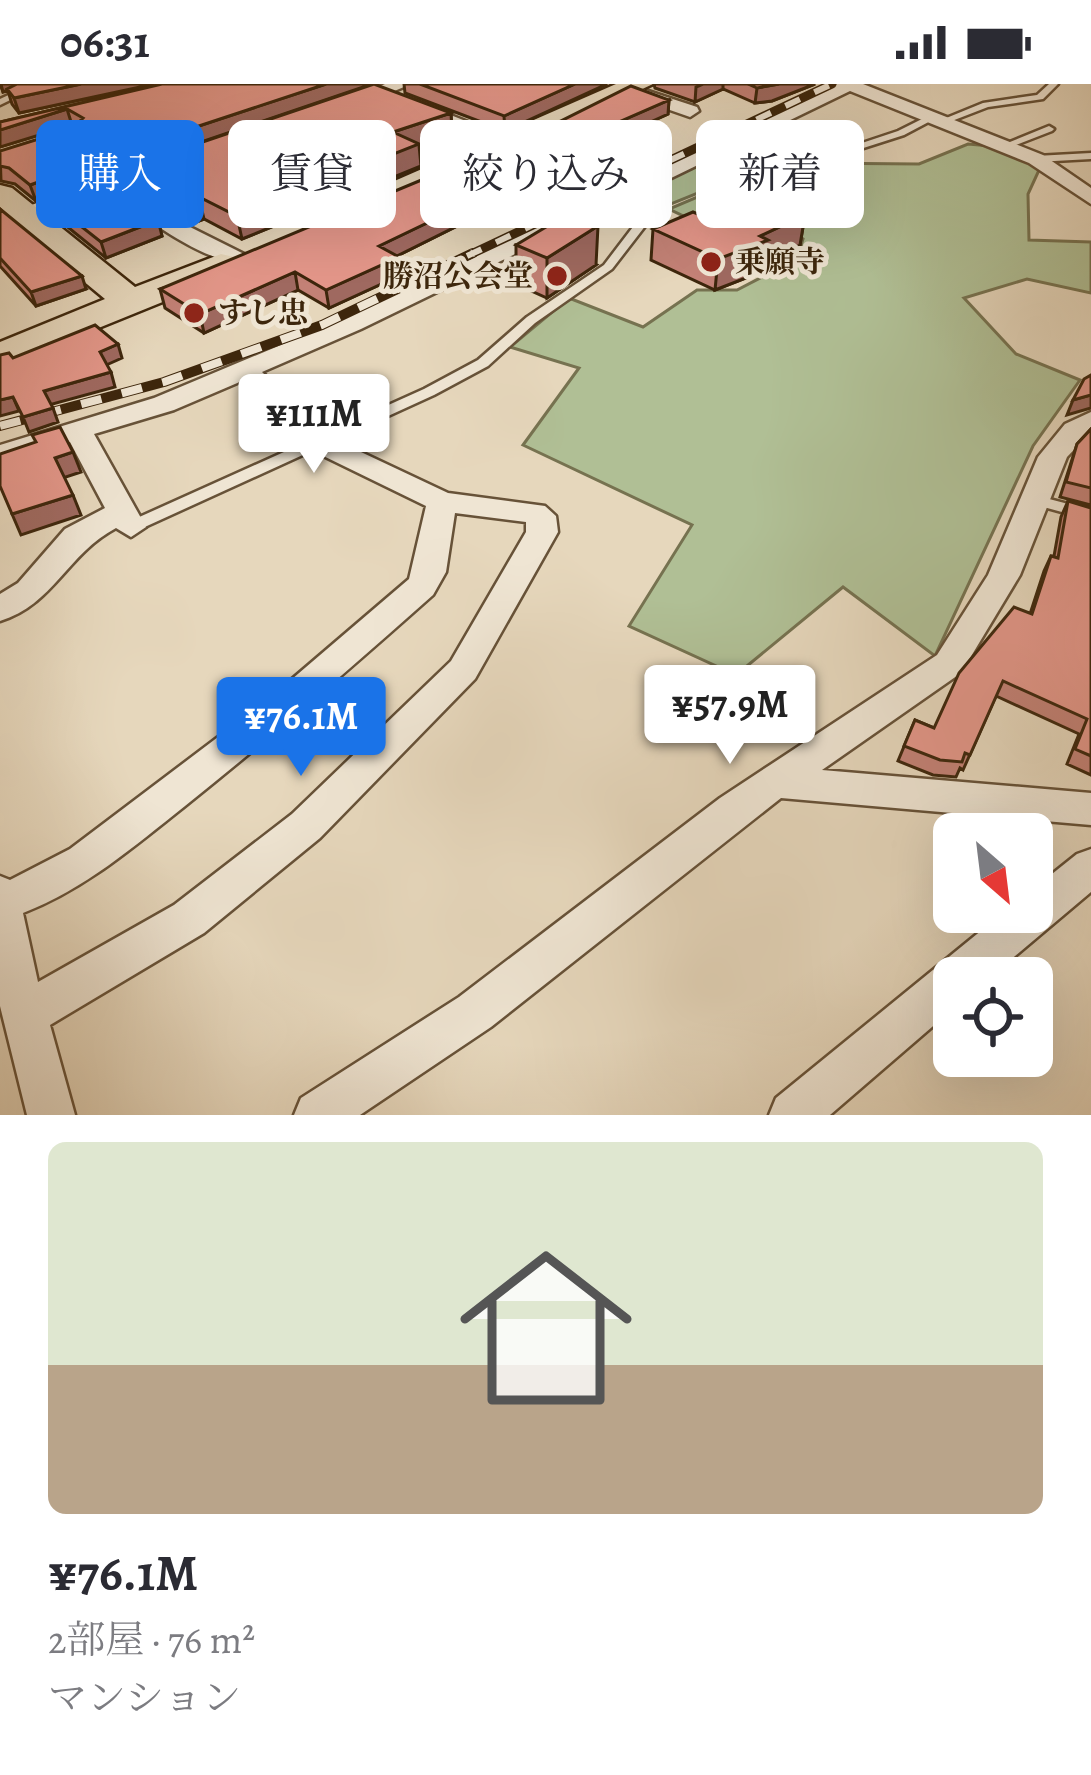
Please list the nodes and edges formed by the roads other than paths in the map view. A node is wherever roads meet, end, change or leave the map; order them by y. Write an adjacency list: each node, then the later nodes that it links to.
1 (39, 84): 7 (lane)
2 (849, 84): 11 (street); 19 (street)
3 (1054, 84): 11 (lane)
4 (0, 85): 7 (lane)
5 (388, 87): 10 (street); 12 (street)
6 (634, 87): 9 (street); 13 (main road)
7 (19, 94): 8 (lane)
8 (0, 102)
9 (690, 111)
10 (322, 113)
11 (938, 119): 15 (lane); 16 (street)
12 (459, 120)
13 (563, 120)
14 (1049, 129): 16 (lane)
15 (864, 144)
16 (1005, 146): 18 (street)
17 (1091, 156): 18 (lane)
18 (1036, 160): 20 (street)
19 (672, 164)
20 (1091, 199)
21 (10, 207): 26 (main road)
22 (173, 228): 25 (street)
23 (541, 228): 28 (street)
24 (638, 228): 31 (lane)
25 (256, 250): 26 (main road)
26 (132, 302): 27 (main road)
27 (0, 356)
28 (245, 369): 30 (street); 31 (street)
29 (1091, 420): 33 (street)
30 (80, 432): 32 (street); 36 (street)
31 (316, 442): 34 (street); 36 (lane)
32 (0, 454)
33 (1034, 500): 35 (lane); 38 (street)
34 (442, 502): 41 (street); 44 (street)
35 (1091, 515)
36 (127, 519): 37 (street)
37 (0, 609)
38 (776, 782): 39 (street); 46 (street)
39 (1091, 808)
40 (1091, 867): 42 (street)
41 (1, 899): 44 (street)
42 (982, 957)
43 (933, 997): 47 (street)
44 (26, 1014): 45 (street)
45 (52, 1115)
46 (318, 1115)
47 (793, 1115)

